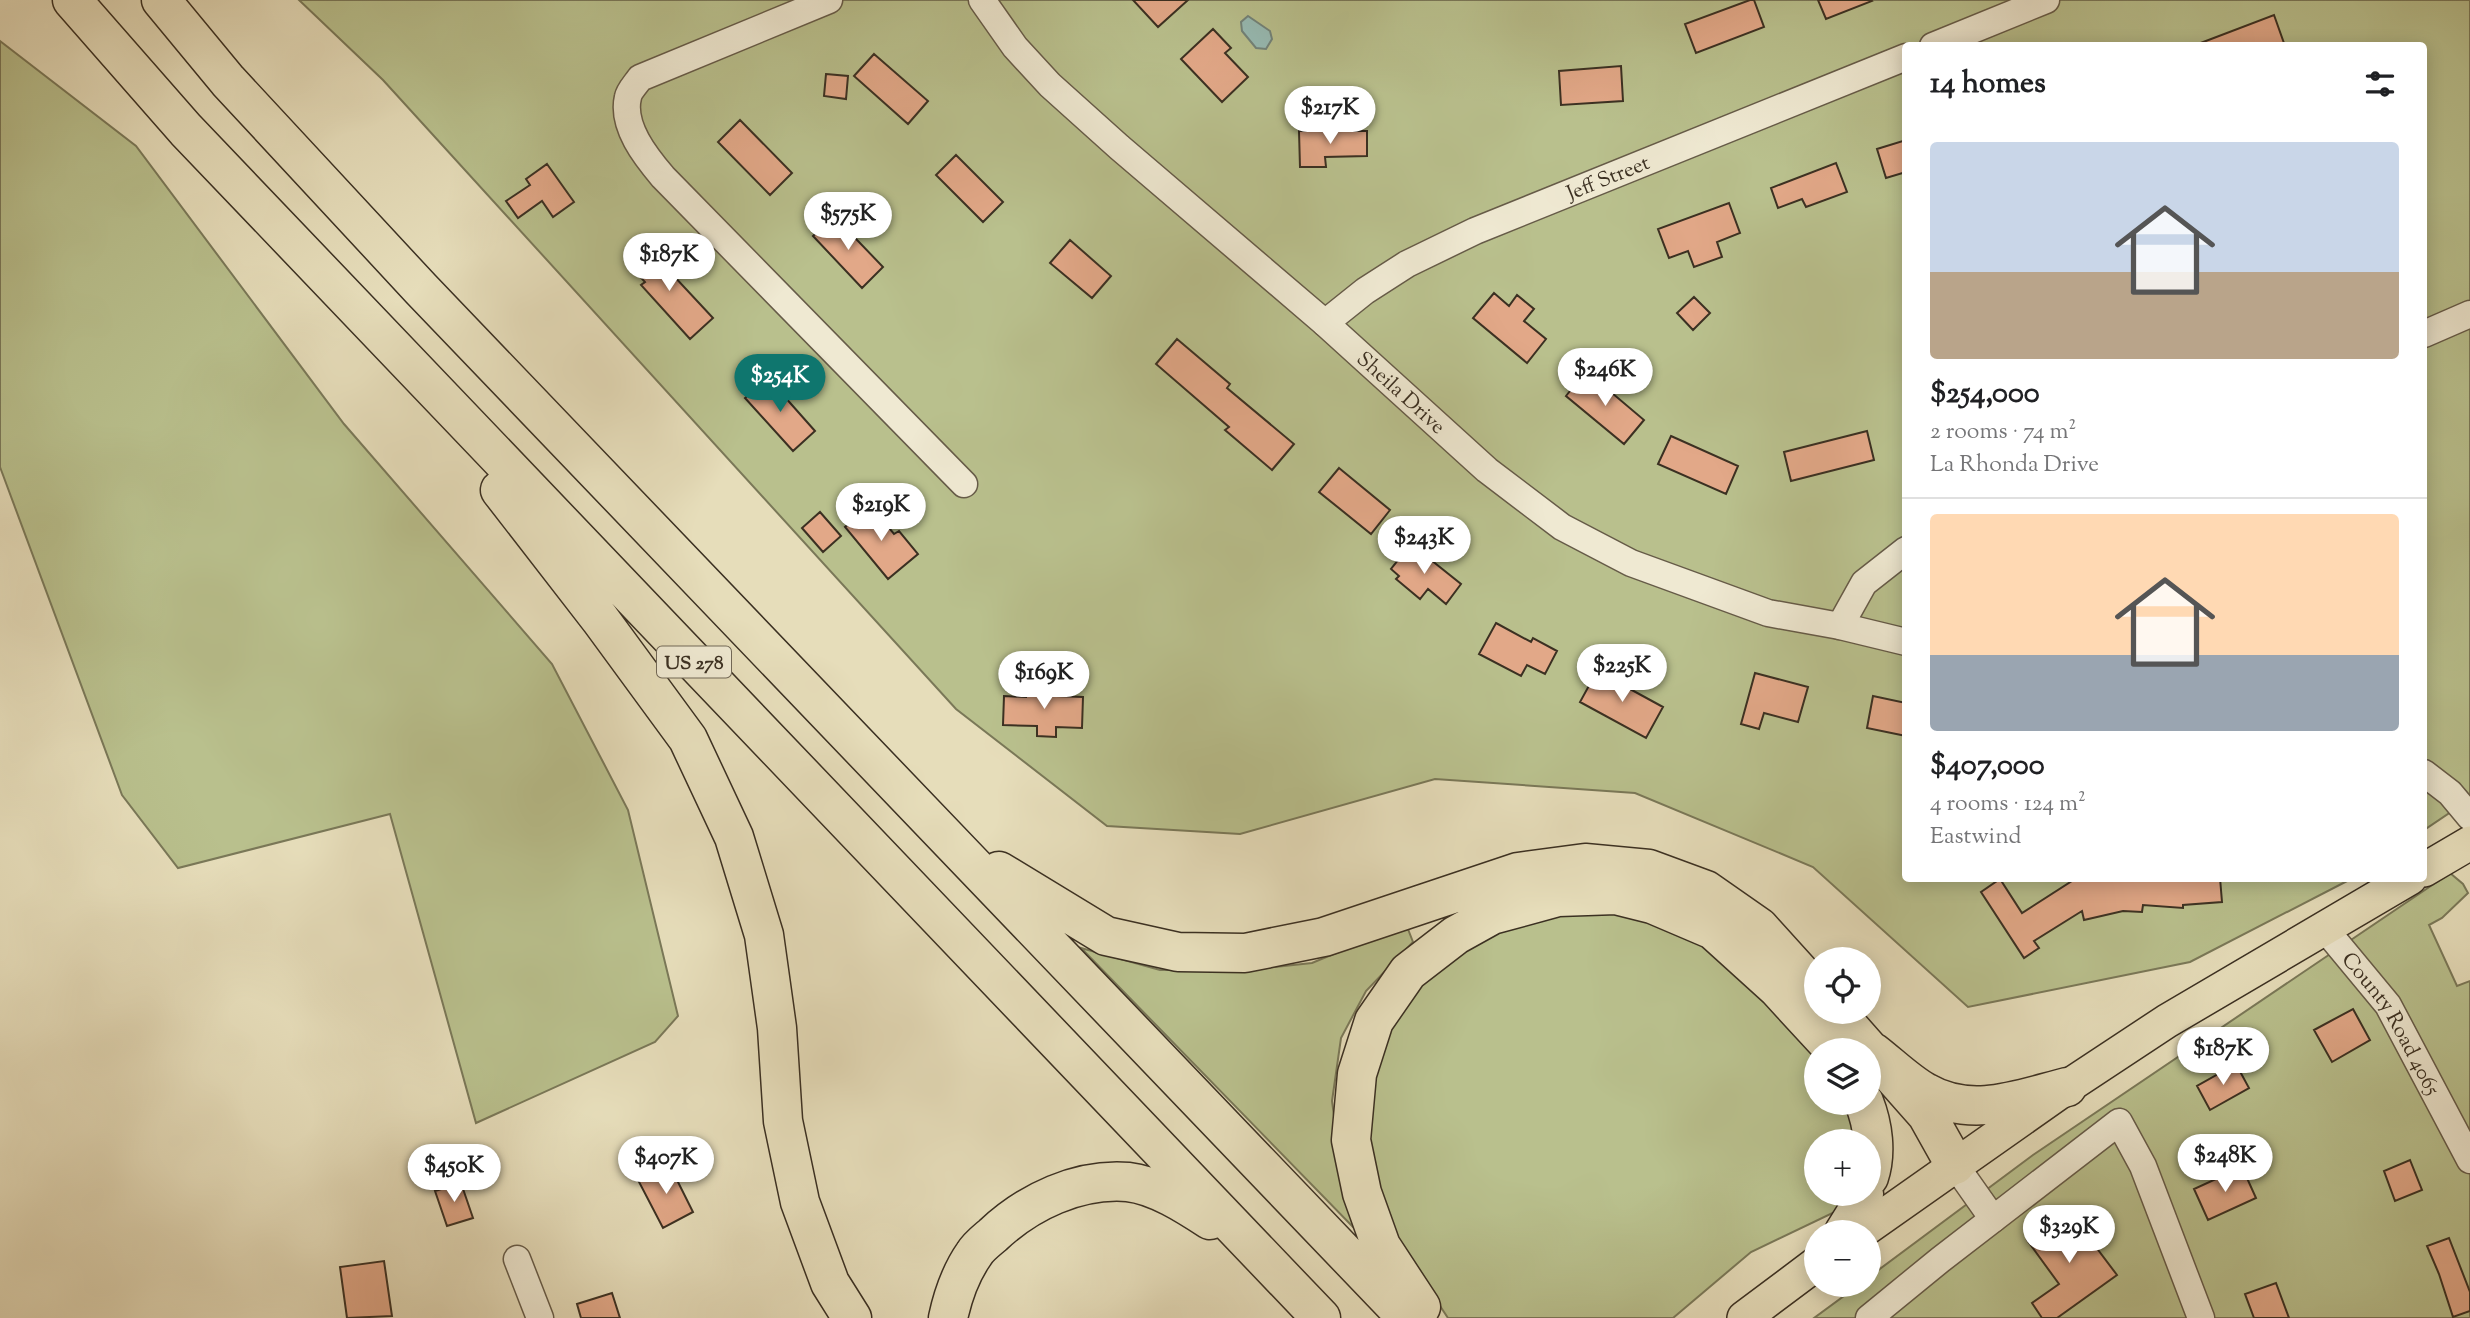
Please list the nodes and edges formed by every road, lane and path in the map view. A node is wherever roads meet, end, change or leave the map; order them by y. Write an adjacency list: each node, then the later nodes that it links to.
1 (72, 0): 9 (highway, US 278)
2 (161, 0): 18 (highway, US 278)
3 (829, 0): 12 (street)
4 (982, 0): 10 (street, Sheila Drive)
5 (2046, 0): 6 (street)
6 (1943, 42)
7 (1902, 59): 10 (street, Jeff Street)
8 (2470, 314): 11 (street)
9 (367, 320): 32 (highway, US 278); 36 (highway)
10 (1325, 323): 14 (street, Sheila Drive)
11 (2427, 333)
12 (964, 484)
13 (1902, 553): 14 (street)
14 (1840, 626): 15 (street, Sheila Drive)
15 (1902, 641)
16 (2427, 775): 17 (street)
17 (2470, 817)
18 (944, 836): 23 (highway); 39 (highway, US 278)
19 (2470, 843): 20 (main road)
20 (2427, 868)
21 (2403, 882): 22 (main road)
22 (2325, 929): 27 (main road); 28 (street, County Road 4065)
23 (1804, 977)
24 (1823, 1038): 40 (highway)
25 (1881, 1074): 27 (highway)
26 (1881, 1078): 29 (highway)
27 (2067, 1087): 29 (main road)
28 (2470, 1160)
29 (1955, 1164): 30 (street); 31 (main road)
30 (1993, 1219): 42 (street); 43 (street)
31 (1878, 1220)
32 (1255, 1249): 37 (highway); 38 (highway, US 278)
33 (517, 1259): 35 (street)
34 (1804, 1273): 41 (main road)
35 (540, 1318)
36 (852, 1318)
37 (948, 1318)
38 (1321, 1318)
39 (1407, 1318)
40 (1428, 1318)
41 (1744, 1318)
42 (1869, 1318)
43 (2201, 1318)

